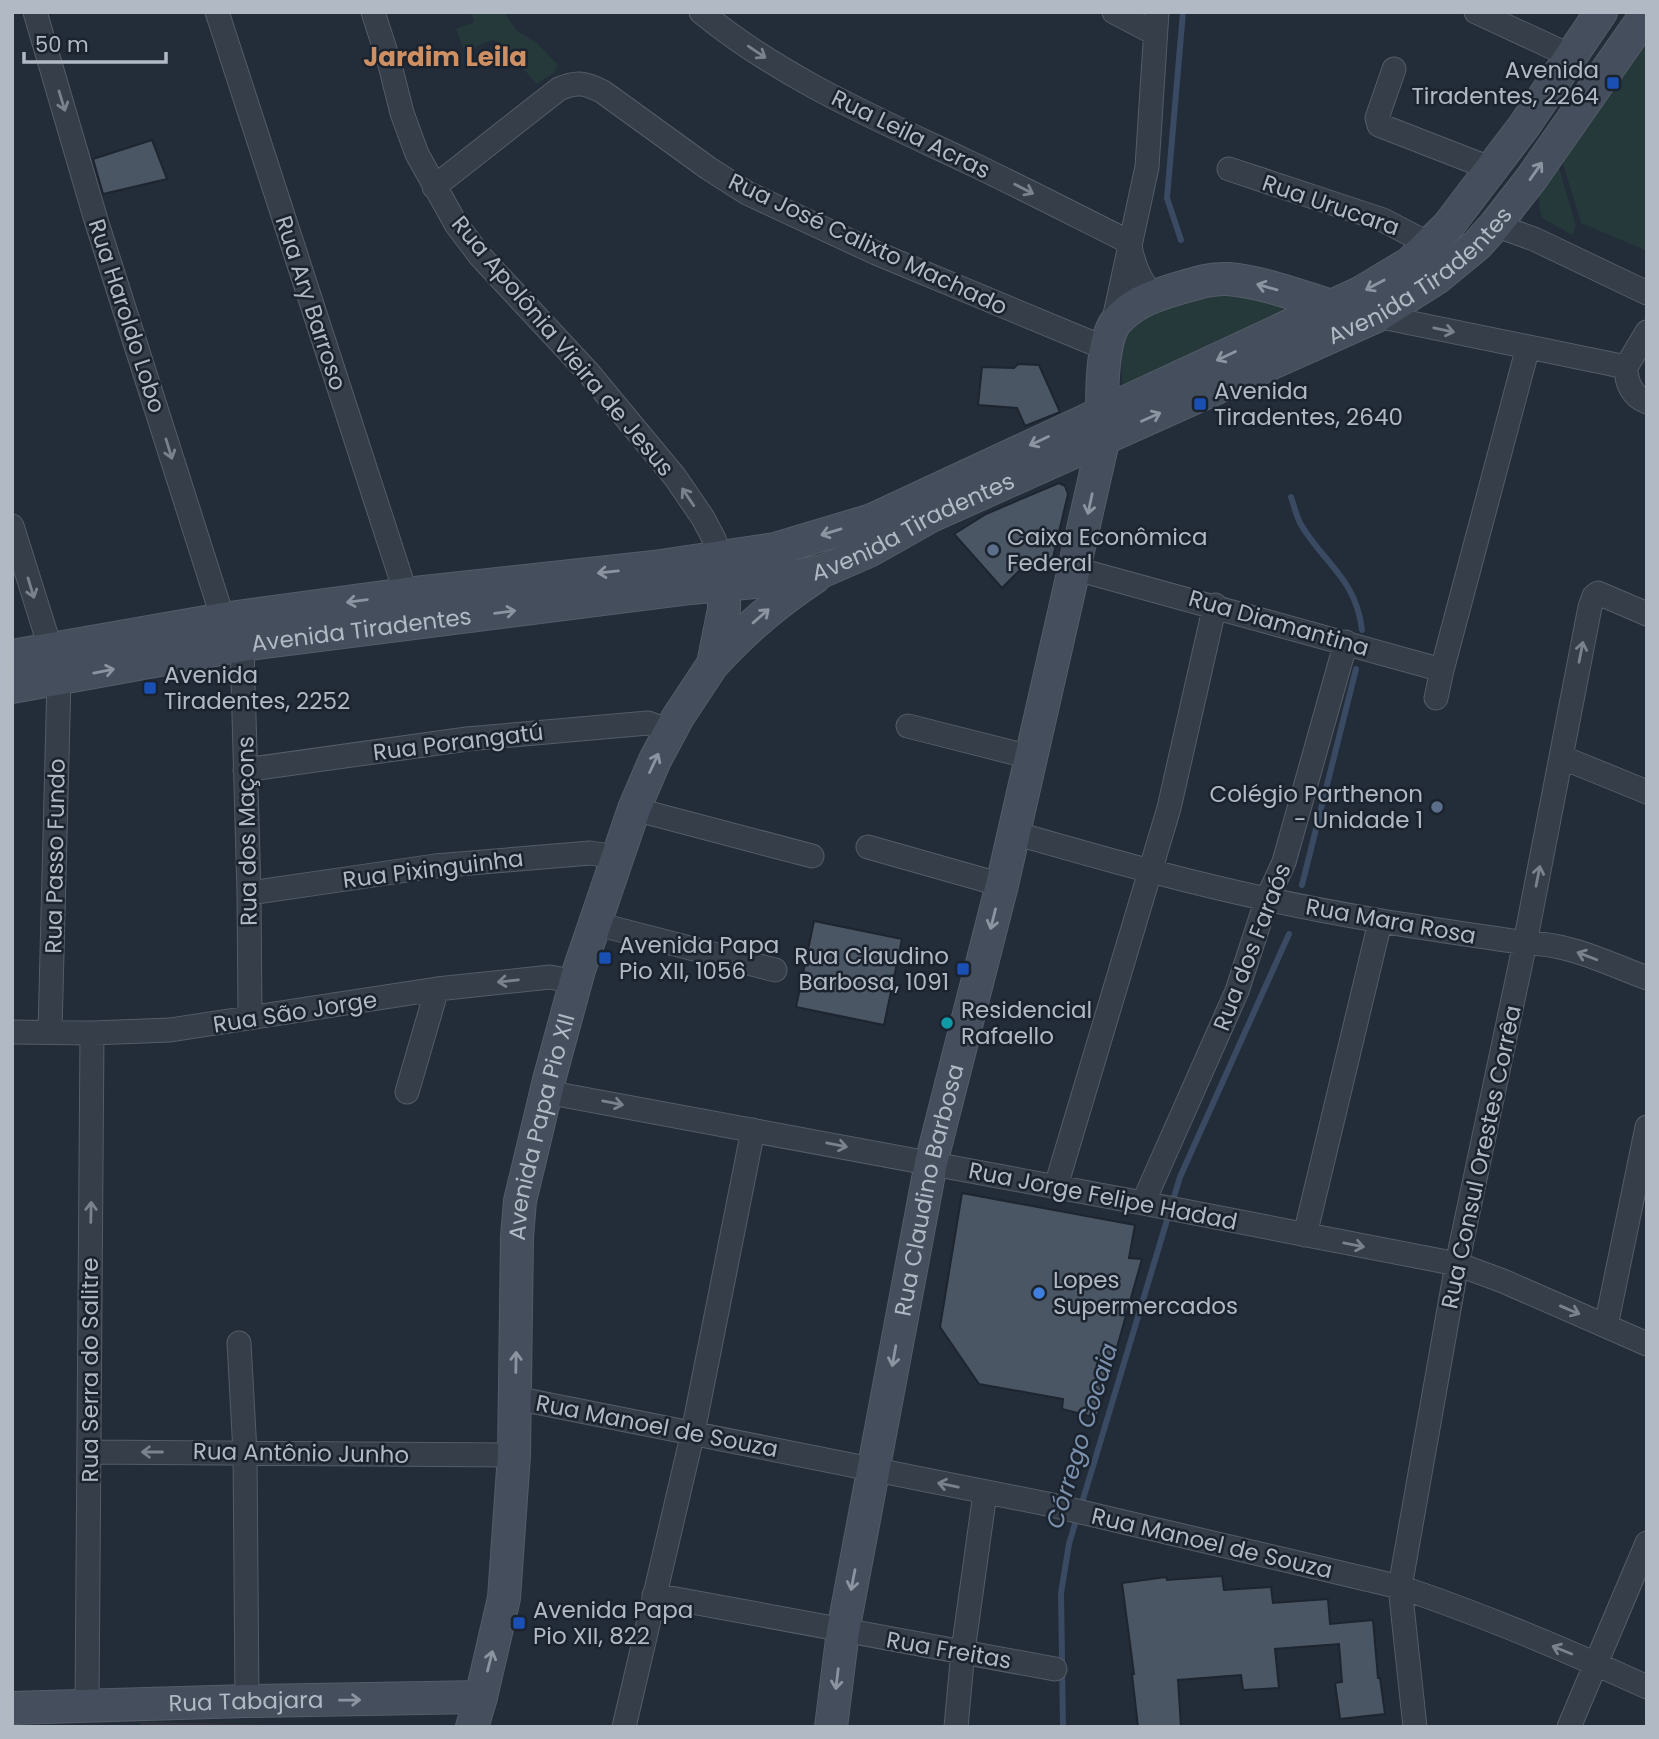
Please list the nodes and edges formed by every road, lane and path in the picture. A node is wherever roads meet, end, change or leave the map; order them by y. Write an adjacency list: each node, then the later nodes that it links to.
1 (35, 12): 38 (street, Rua Haroldo Lobo, one-way to 38)
2 (217, 12): 34 (street, Rua Ary Barroso)
3 (373, 12): 14 (street, Rua Apolônia Vieira de Jesus)
4 (701, 12): 16 (street, Rua Leila Acras, one-way to 16)
5 (1114, 12): 9 (street)
6 (1476, 12): 10 (street)
7 (1601, 12): 10 (main road, Avenida Tiradentes)
8 (1647, 13): 15 (main road, Avenida Tiradentes, one-way to 8)
9 (1156, 23): 16 (street)
10 (1571, 56): 13 (main road, Avenida Tiradentes)
11 (1394, 69): 13 (street)
12 (1229, 169): 17 (street, Rua Urucara)
13 (1492, 169): 17 (main road, Avenida Tiradentes)
14 (434, 187): 23 (street, Rua José Calixto Machado); 31 (street, Rua Apolônia Vieira de Jesus, one-way to 14)
15 (1501, 217): 18 (street); 21 (main road, Avenida Tiradentes)
16 (1129, 242): 19 (street); 23 (street)
17 (1431, 245): 20 (main road, Avenida Tiradentes, one-way to 20)
18 (1647, 293)
19 (1153, 296): 20 (main road, one-way to 19); 23 (main road)
20 (1332, 306): 27 (main road, Avenida Tiradentes, one-way to 27)
21 (1377, 316): 24 (street, one-way to 24); 27 (main road, Avenida Tiradentes, one-way to 21)
22 (1647, 332): 25 (street)
23 (1110, 337): 27 (main road, Rua Claudino Barbosa)
24 (1528, 347): 25 (street); 44 (street)
25 (1626, 367): 26 (street)
26 (1647, 402)
27 (1102, 424): 30 (main road, Rua Claudino Barbosa, one-way to 30); 31 (main road, Avenida Tiradentes, one-way to 31); 32 (main road, Avenida Tiradentes)
28 (12, 526): 43 (street, Rua Passo Fundo, one-way to 43)
29 (654, 567): 31 (main road, Avenida Tiradentes); 33 (main road); 34 (main road, Avenida Tiradentes, one-way to 34)
30 (1076, 569): 35 (street, Rua Diamantina); 49 (main road, Rua Claudino Barbosa)
31 (722, 571): 32 (main road, Avenida Tiradentes); 33 (main road, Avenida Tiradentes); 37 (main road, Avenida Papa Pio XII)
32 (823, 571): 42 (main road, one-way to 32)
33 (691, 588): 37 (main road); 40 (main road, Avenida Tiradentes, one-way to 33)
34 (406, 594): 38 (main road, Avenida Tiradentes, one-way to 38)
35 (1215, 605): 39 (street, Rua Diamantina); 58 (street)
36 (1647, 614): 50 (street, Rua Consul Orestes Corrêa, one-way to 36)
37 (722, 619): 42 (main road, Avenida Papa Pio XII)
38 (223, 620): 43 (main road, Avenida Tiradentes)
39 (1346, 642): 44 (street, Rua Diamantina); 61 (street, Rua dos Faraós)
40 (242, 645): 43 (main road, Avenida Tiradentes, one-way to 40); 51 (street, Rua dos Maçons)
41 (12, 656): 43 (main road, Avenida Tiradentes)
42 (713, 664): 48 (main road, Avenida Papa Pio XII)
43 (55, 665): 45 (main road, Avenida Tiradentes); 71 (street, Rua Passo Fundo)
44 (1442, 670): 46 (street)
45 (12, 687)
46 (1436, 698)
47 (908, 726): 49 (street)
48 (670, 731): 51 (street, Rua Porangatú); 53 (main road, Avenida Papa Pio XII, one-way to 48)
49 (1030, 757): 54 (main road, Rua Claudino Barbosa)
50 (1561, 757): 52 (street); 64 (street, Rua Consul Orestes Corrêa, one-way to 50)
51 (245, 771): 60 (street, Rua dos Maçons)
52 (1647, 792)
53 (634, 809): 56 (street); 57 (main road, Avenida Papa Pio XII)
54 (1014, 833): 58 (street, Rua Mara Rosa); 59 (main road, Rua Claudino Barbosa)
55 (868, 847): 59 (street)
56 (812, 856)
57 (617, 857): 60 (street, Rua Pixinguinha); 63 (main road, Avenida Papa Pio XII)
58 (1148, 871): 61 (street, Rua Mara Rosa); 78 (street)
59 (1002, 885): 77 (main road, Rua Claudino Barbosa, one-way to 77)
60 (249, 893): 69 (street, Rua dos Maçons)
61 (1266, 899): 62 (street, Rua Mara Rosa); 79 (street, Rua dos Faraós)
62 (1380, 922): 64 (street, Rua Mara Rosa); 80 (street)
63 (593, 923): 65 (street); 67 (main road, Avenida Papa Pio XII)
64 (1525, 943): 66 (street, Rua Mara Rosa, one-way to 64); 81 (street, Rua Consul Orestes Corrêa)
65 (775, 970)
66 (1647, 978)
67 (576, 982): 68 (street, Rua São Jorge, one-way to 68); 74 (main road, Avenida Papa Pio XII)
68 (437, 989): 69 (street, Rua São Jorge); 73 (street)
69 (250, 1017): 72 (street, Rua São Jorge)
70 (12, 1032): 71 (street, Rua São Jorge)
71 (50, 1032): 72 (street, Rua São Jorge)
72 (92, 1034): 87 (street, Rua Serra do Salitre, one-way to 72)
73 (407, 1092)
74 (546, 1092): 76 (street, Rua Jorge Felipe Hadad, one-way to 76); 85 (main road, Avenida Papa Pio XII, one-way to 74)
75 (1647, 1128): 82 (street)
76 (753, 1130): 77 (street, Rua Jorge Felipe Hadad, one-way to 77); 86 (street)
77 (932, 1163): 78 (street, Rua Jorge Felipe Hadad); 90 (main road, Rua Claudino Barbosa, one-way to 90)
78 (1056, 1186): 79 (street, Rua Jorge Felipe Hadad)
79 (1147, 1203): 80 (street, Rua Jorge Felipe Hadad)
80 (1305, 1235): 81 (street, Rua Jorge Felipe Hadad, one-way to 81)
81 (1457, 1264): 82 (street, Rua Jorge Felipe Hadad, one-way to 82); 93 (street, Rua Consul Orestes Corrêa)
82 (1606, 1325): 84 (street, Rua Jorge Felipe Hadad)
83 (239, 1343): 88 (street)
84 (1647, 1345)
85 (515, 1398): 86 (street, Rua Manoel de Souza); 89 (main road, Avenida Papa Pio XII)
86 (693, 1432): 90 (street, Rua Manoel de Souza); 94 (street)
87 (89, 1452): 88 (street, Rua Antônio Junho, one-way to 87); 103 (street, Rua Serra do Salitre)
88 (245, 1452): 89 (street, Rua Antônio Junho); 101 (street)
89 (514, 1455): 100 (main road, Avenida Papa Pio XII, one-way to 89)
90 (874, 1469): 91 (street, Rua Manoel de Souza, one-way to 90); 95 (main road, Rua Claudino Barbosa, one-way to 95)
91 (985, 1493): 93 (street, Rua Manoel de Souza); 96 (street)
92 (1647, 1543): 97 (street)
93 (1400, 1587): 97 (street, Rua Manoel de Souza, one-way to 93); 108 (street, Rua Consul Orestes Corrêa)
94 (654, 1595): 95 (street, Rua Freitas); 105 (street)
95 (843, 1631): 96 (street, Rua Freitas); 106 (main road, Rua Claudino Barbosa, one-way to 106)
96 (963, 1651): 98 (street, Rua Freitas); 107 (street)
97 (1595, 1664): 99 (street, Rua Manoel de Souza); 109 (street)
98 (1055, 1670)
99 (1647, 1687)
100 (481, 1697): 101 (main road, Rua Tabajara, one-way to 100); 104 (main road, Avenida Papa Pio XII)
101 (247, 1700): 103 (main road, Rua Tabajara)
102 (12, 1708): 103 (main road, Rua Tabajara)
103 (100, 1713)
104 (472, 1727)
105 (624, 1727)
106 (831, 1727)
107 (956, 1727)
108 (1415, 1727)
109 (1569, 1727)

